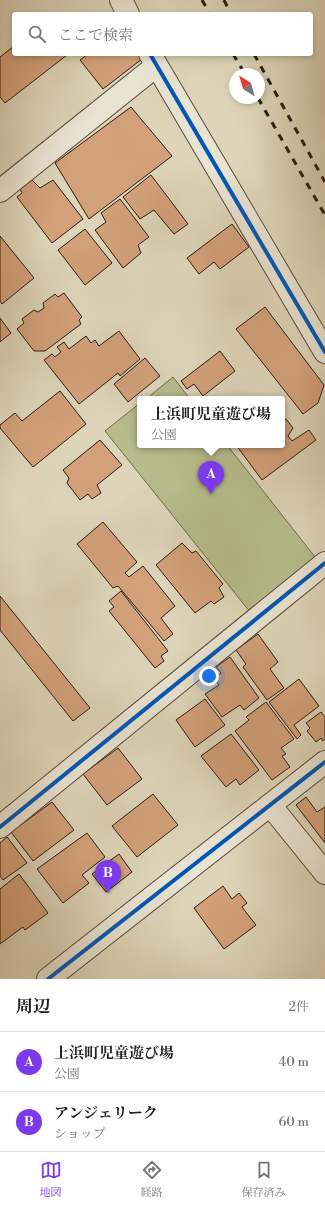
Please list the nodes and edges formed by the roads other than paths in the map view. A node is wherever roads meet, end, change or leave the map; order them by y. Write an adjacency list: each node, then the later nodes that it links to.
1 (121, 0): 2 (street)
2 (127, 12)
3 (153, 60): 4 (street); 5 (street)
4 (0, 191)
5 (325, 352)
6 (325, 563): 9 (street)
7 (325, 762): 8 (street)
8 (270, 805): 10 (street); 11 (street)
9 (0, 827)
10 (325, 873)
11 (48, 979)

